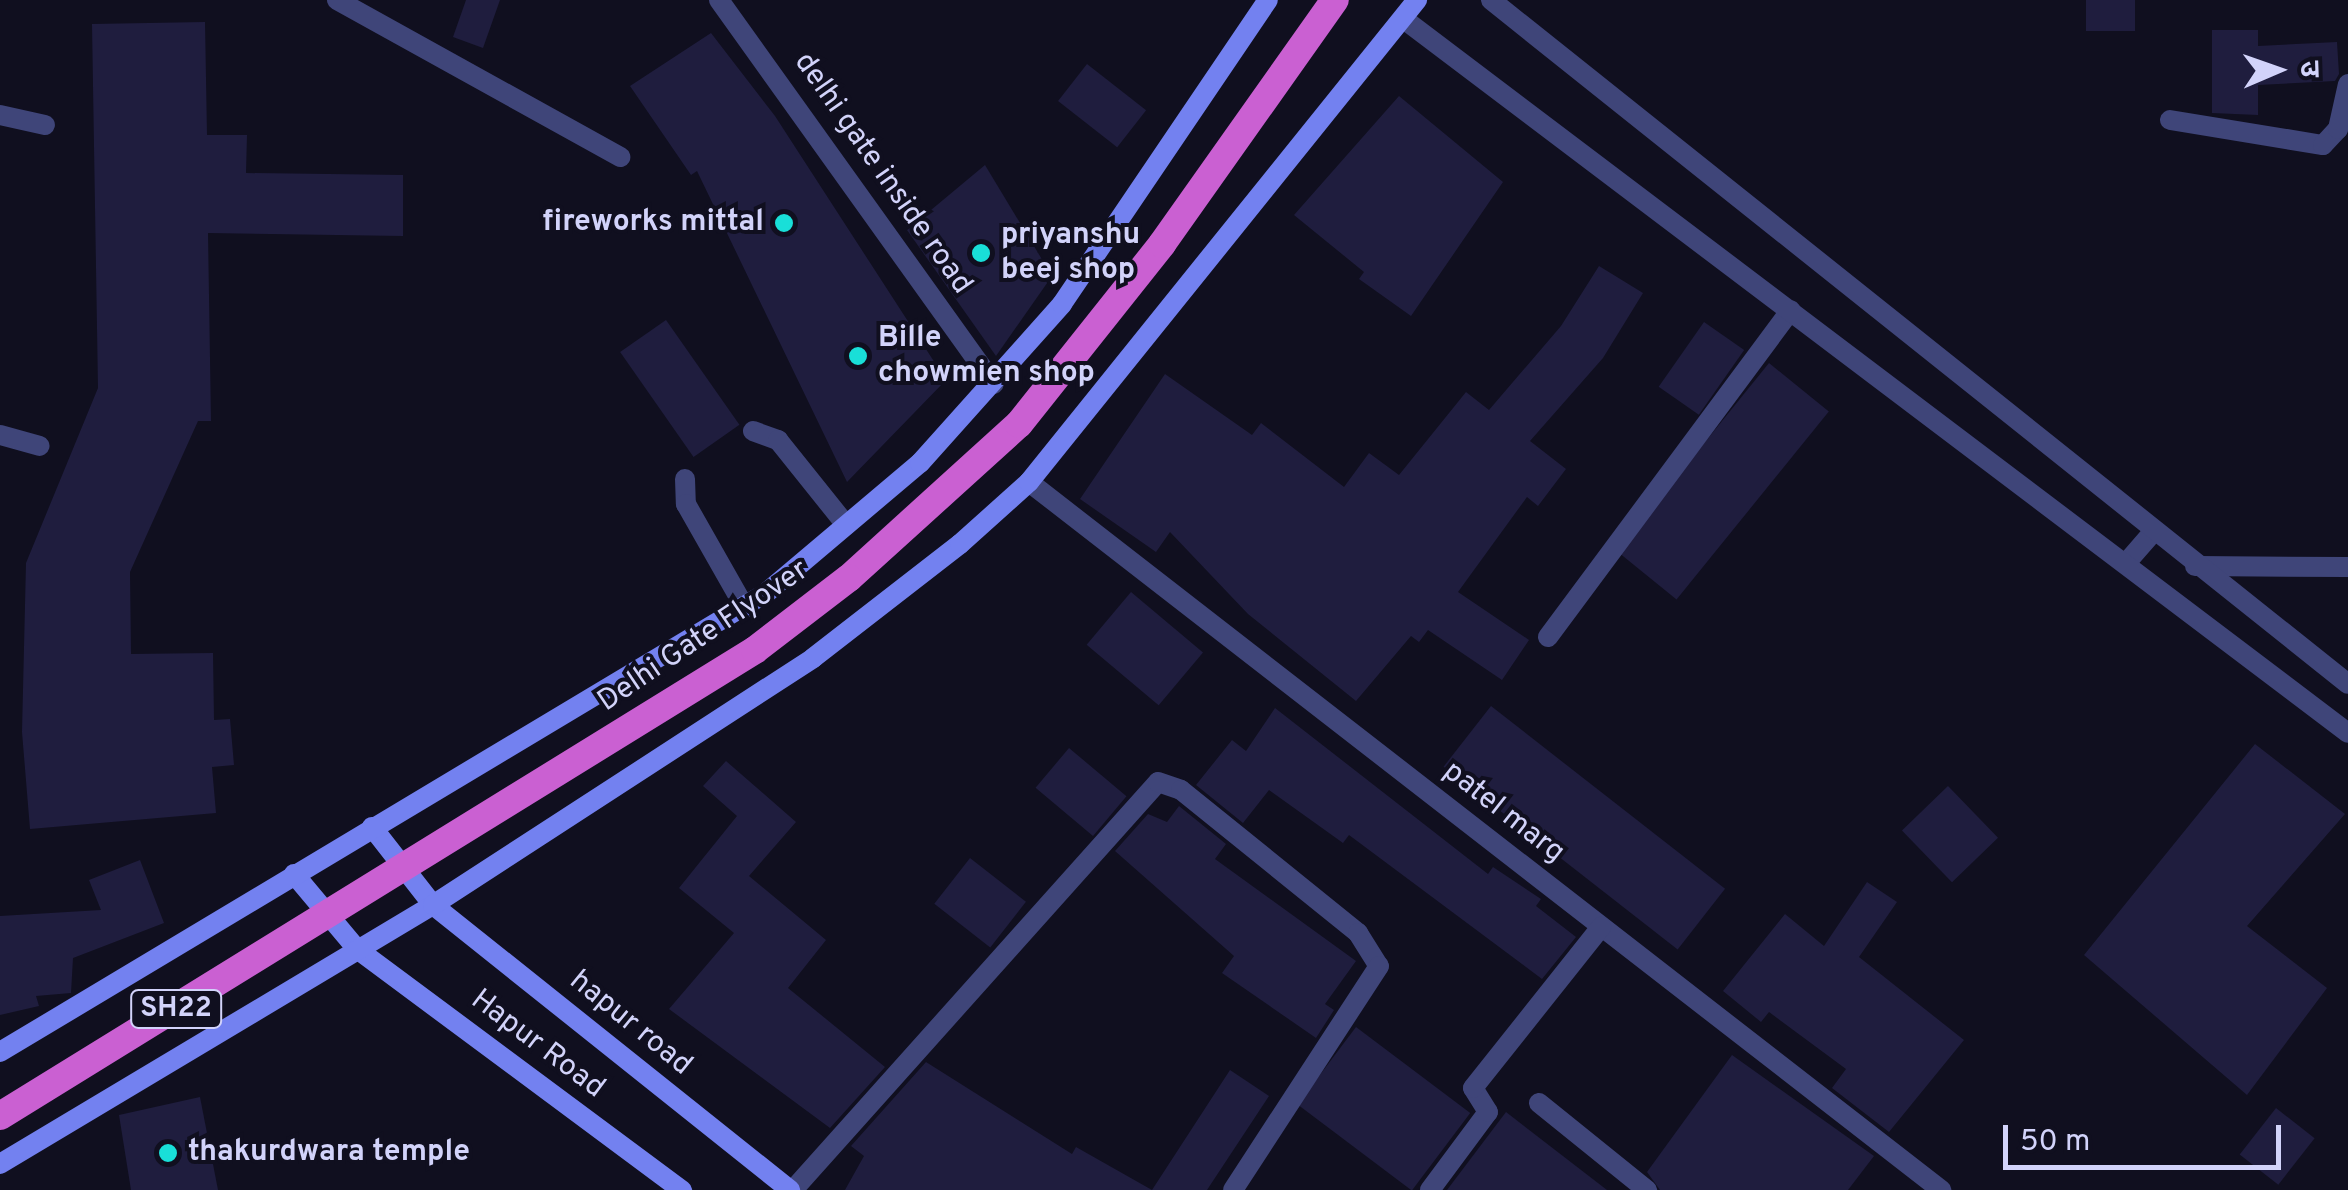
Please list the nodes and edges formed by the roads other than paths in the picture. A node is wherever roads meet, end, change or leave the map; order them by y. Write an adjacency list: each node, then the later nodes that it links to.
1 (338, 0): 12 (street)
2 (719, 0): 14 (street, delhi gate inside road)
3 (1268, 0): 14 (main road)
4 (1335, 0): 36 (highway, Delhi Gate Flyover / SH22, bridge)
5 (1417, 0): 7 (main road)
6 (1491, 0): 21 (street)
7 (1405, 20): 13 (street); 19 (main road)
8 (2348, 84): 10 (street)
9 (0, 115): 11 (street)
10 (2170, 120)
11 (45, 125)
12 (620, 158)
13 (1791, 310): 22 (street); 26 (street)
14 (994, 384): 20 (main road)
15 (753, 431): 20 (street)
16 (0, 436): 17 (street)
17 (40, 446)
18 (685, 479): 25 (street)
19 (1029, 482): 31 (main road); 32 (street, patel marg)
20 (846, 526): 25 (main road)
21 (2152, 534): 22 (street); 23 (street)
22 (2127, 562): 28 (street)
23 (2195, 566): 24 (street); 27 (street)
24 (2348, 567)
25 (745, 608): 29 (main road)
26 (1548, 637)
27 (2348, 684)
28 (2348, 733)
29 (372, 827): 30 (main road); 31 (main road, hapur road)
30 (294, 874): 33 (main road, Hapur Road); 34 (main road)
31 (433, 905): 33 (main road); 39 (main road, hapur road)
32 (1601, 927): 41 (street); 43 (street, patel marg)
33 (357, 949): 37 (main road); 38 (main road, Hapur Road)
34 (0, 1052)
35 (1539, 1103): 42 (street)
36 (0, 1116)
37 (0, 1164)
38 (682, 1190)
39 (791, 1190): 40 (street)
40 (1233, 1190)
41 (1430, 1190)
42 (1647, 1190)
43 (1941, 1190)

